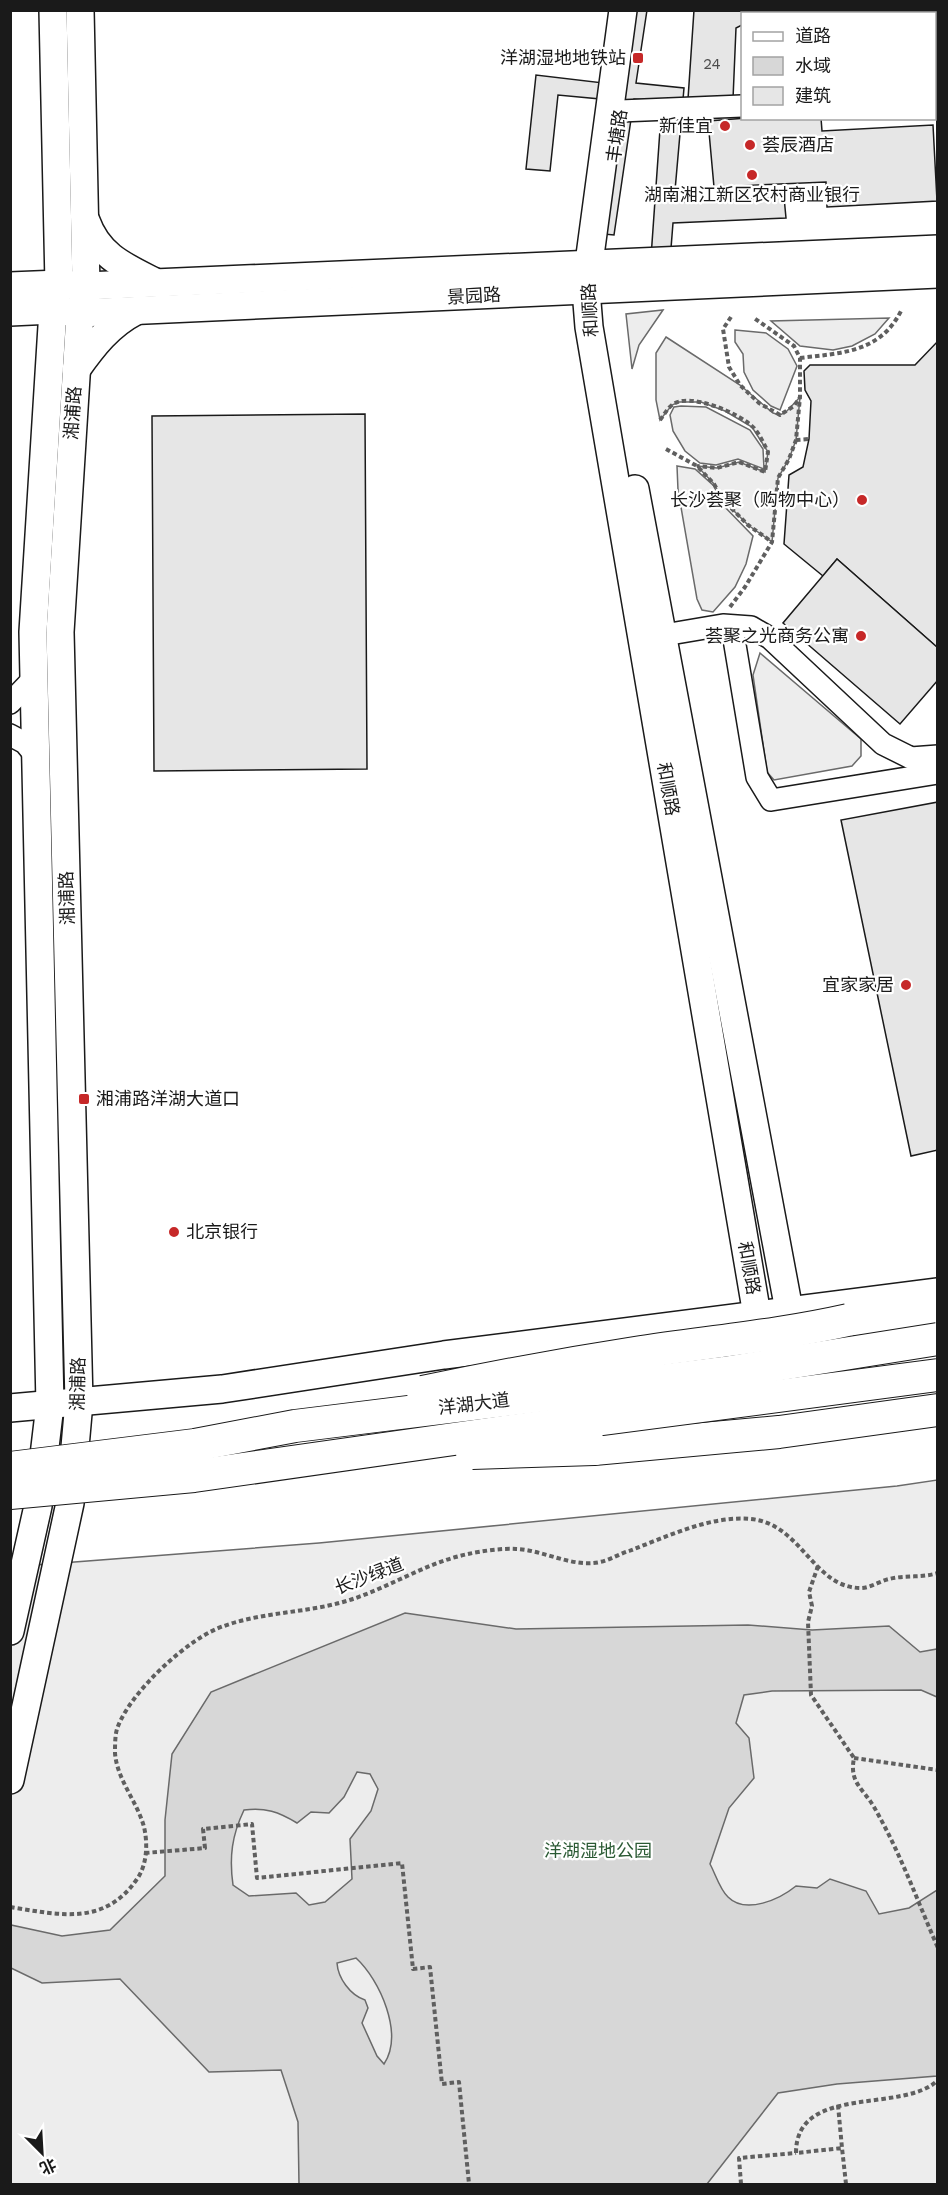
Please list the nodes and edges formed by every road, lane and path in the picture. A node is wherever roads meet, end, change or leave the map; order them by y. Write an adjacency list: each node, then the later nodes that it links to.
1 (53, 10): 12 (main road, 湘浦路)
2 (80, 10): 7 (main road, 湘浦路)
3 (623, 10): 9 (main road)
4 (636, 10): 6 (main road, 丰塘路)
5 (741, 106): 6 (street)
6 (620, 111): 9 (main road, 丰塘路)
7 (84, 216): 11 (main road); 12 (main road, 湘浦路)
8 (938, 249): 9 (main road, 景园路)
9 (595, 262): 11 (main road, 景园路); 14 (main road, 和顺路)
10 (938, 274): 14 (main road, 景园路)
11 (157, 283): 12 (main road, 景园路)
12 (73, 285): 13 (main road, 景园路); 15 (main road, 湘浦路); 19 (main road, 湘浦路)
13 (10, 286)
14 (593, 290): 17 (main road, 景园路); 32 (main road, 和顺路); 42 (main road, 和顺路)
15 (53, 310): 18 (main road, 景园路); 19 (main road, 景园路); 33 (main road, 湘浦路)
16 (901, 310): 22 (path)
17 (137, 311): 19 (main road, 景园路); 23 (main road)
18 (10, 312)
19 (80, 314): 23 (main road, 湘浦路)
20 (731, 316): 24 (path)
21 (754, 318): 22 (path)
22 (800, 358): 24 (path)
23 (76, 370): 46 (main road, 湘浦路)
24 (800, 397): 27 (path)
25 (660, 420): 29 (path)
26 (809, 439): 27 (path)
27 (796, 440): 30 (path)
28 (666, 449): 29 (path)
29 (697, 466): 30 (path)
30 (772, 542): 31 (path)
31 (730, 618): 32 (street); 37 (street); 38 (street)
32 (664, 635): 40 (main road, 和顺路)
33 (34, 678): 34 (street); 36 (main road, 湘浦路)
34 (10, 703)
35 (10, 735): 36 (street)
36 (35, 754): 47 (main road, 湘浦路)
37 (938, 756)
38 (938, 773)
39 (938, 1292): 40 (main road)
40 (789, 1310): 42 (main road)
41 (938, 1310): 50 (highway, bridge)
42 (757, 1315): 46 (main road)
43 (938, 1340): 50 (highway, 洋湖大道, bridge)
44 (938, 1375): 51 (highway, 洋湖大道, bridge)
45 (938, 1387): 54 (main road)
46 (79, 1402): 47 (main road); 54 (main road, 湘浦路)
47 (50, 1405): 48 (main road); 55 (main road, 湘浦路)
48 (10, 1408)
49 (938, 1410): 51 (highway, bridge)
50 (295, 1426): 52 (highway, 洋湖大道, bridge)
51 (282, 1464): 53 (highway, 洋湖大道, bridge)
52 (10, 1468)
53 (10, 1493)
54 (70, 1503): 55 (main road); 62 (main road, 湘浦路)
55 (38, 1506): 56 (main road); 59 (main road, 湘浦路)
56 (10, 1507)
57 (818, 1566): 58 (path, 长沙绿道); 60 (path); 63 (path, 长沙绿道)
58 (938, 1573)
59 (10, 1631)
60 (854, 1758): 61 (path); 65 (path)
61 (938, 1770)
62 (10, 1780)
63 (145, 1853): 64 (path, 长沙绿道); 70 (path)
64 (10, 1907)
65 (938, 1948)
66 (938, 2080): 67 (path)
67 (838, 2105): 68 (path); 69 (path)
68 (842, 2148): 69 (path); 72 (path)
69 (796, 2153): 71 (path)
70 (469, 2184)
71 (741, 2184)
72 (846, 2184)

